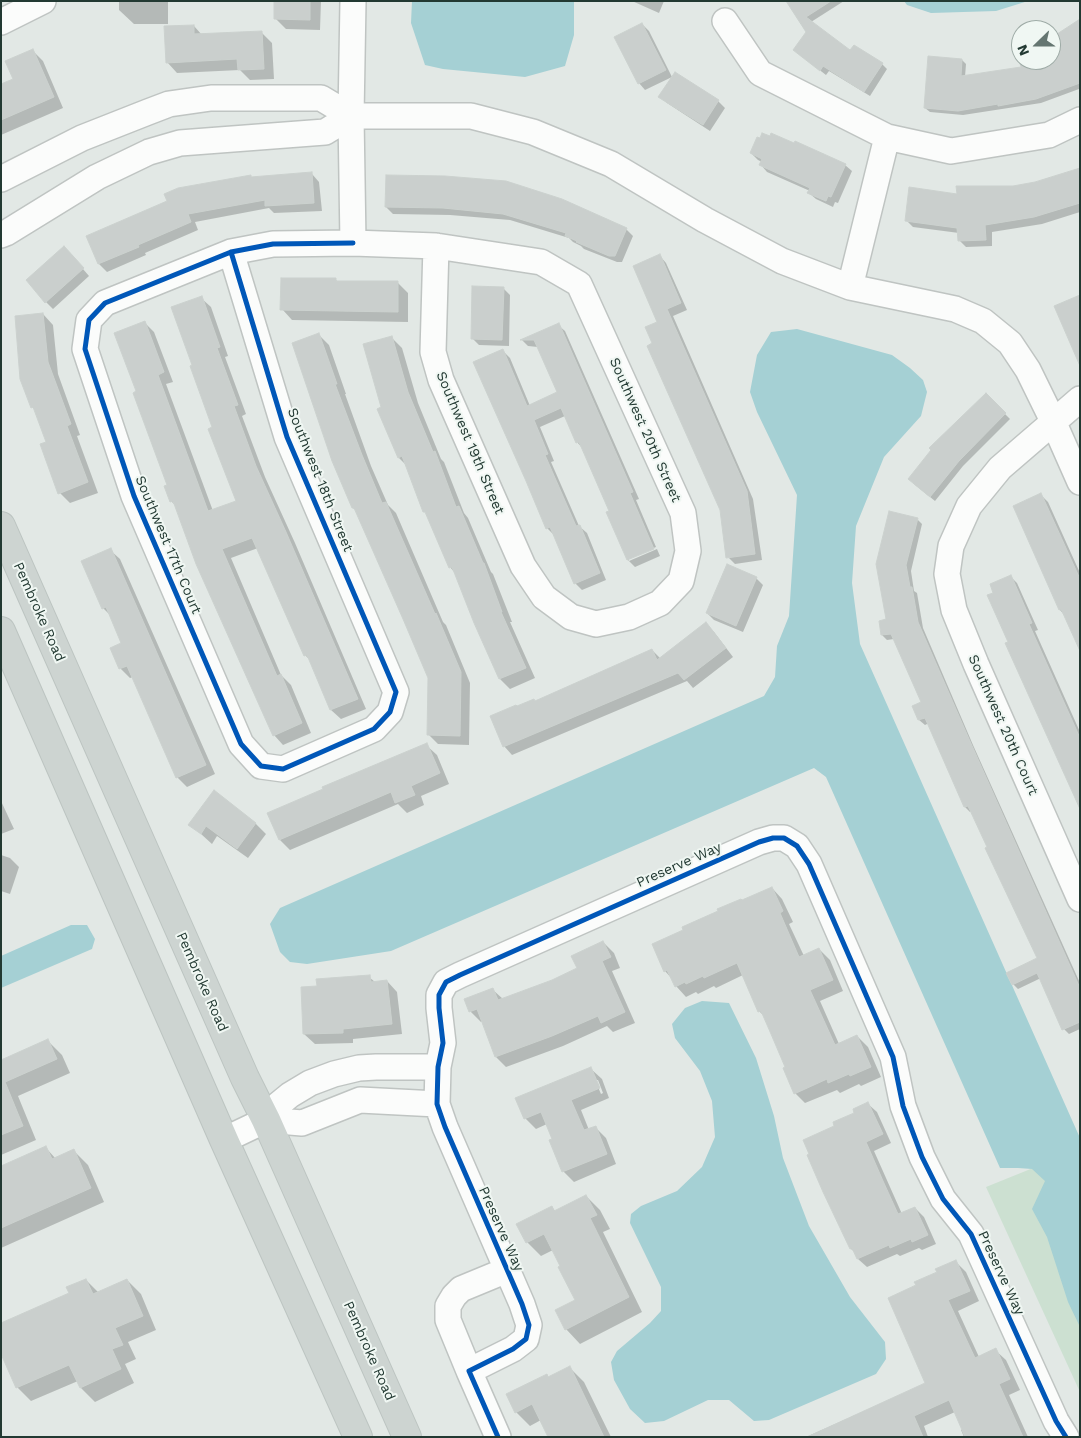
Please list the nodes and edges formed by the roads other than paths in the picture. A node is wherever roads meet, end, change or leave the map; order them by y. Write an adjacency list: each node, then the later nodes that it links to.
1 (43, 1): 4 (street)
2 (353, 1): 6 (street)
3 (725, 21): 8 (street)
4 (1, 22)
5 (148, 112): 6 (street); 9 (street); 10 (street)
6 (351, 116): 9 (street); 12 (street); 15 (street)
7 (1080, 120): 8 (street)
8 (887, 136): 15 (street)
9 (159, 149): 11 (street)
10 (1, 179)
11 (1, 235)
12 (353, 243): 13 (street); 14 (street)
13 (436, 246): 20 (street, Southwest 20th Street); 20 (street, Southwest 19th Street)
14 (231, 252): 22 (street, Southwest 18th Street); 22 (street, Southwest 17th Court)
15 (850, 287): 17 (street)
16 (1080, 399): 17 (street, Southwest 20th Court)
17 (1053, 421): 18 (street); 23 (street, Southwest 20th Court)
18 (1080, 482)
19 (1, 526): 28 (main road, Pembroke Road)
20 (681, 581)
21 (1, 630): 29 (main road)
22 (261, 766)
23 (1080, 899)
24 (376, 1067): 25 (street); 26 (street); 28 (street)
25 (438, 1067): 27 (street, Preserve Way); 35 (street, Preserve Way)
26 (377, 1100): 27 (street); 28 (street)
27 (438, 1104): 30 (street, Preserve Way)
28 (266, 1120): 29 (street); 33 (main road, Pembroke Road)
29 (224, 1140): 32 (main road)
30 (506, 1270): 31 (street); 31 (street, Preserve Way)
31 (469, 1371): 34 (street)
32 (358, 1437)
33 (407, 1437)
34 (498, 1437)
35 (1066, 1437)

